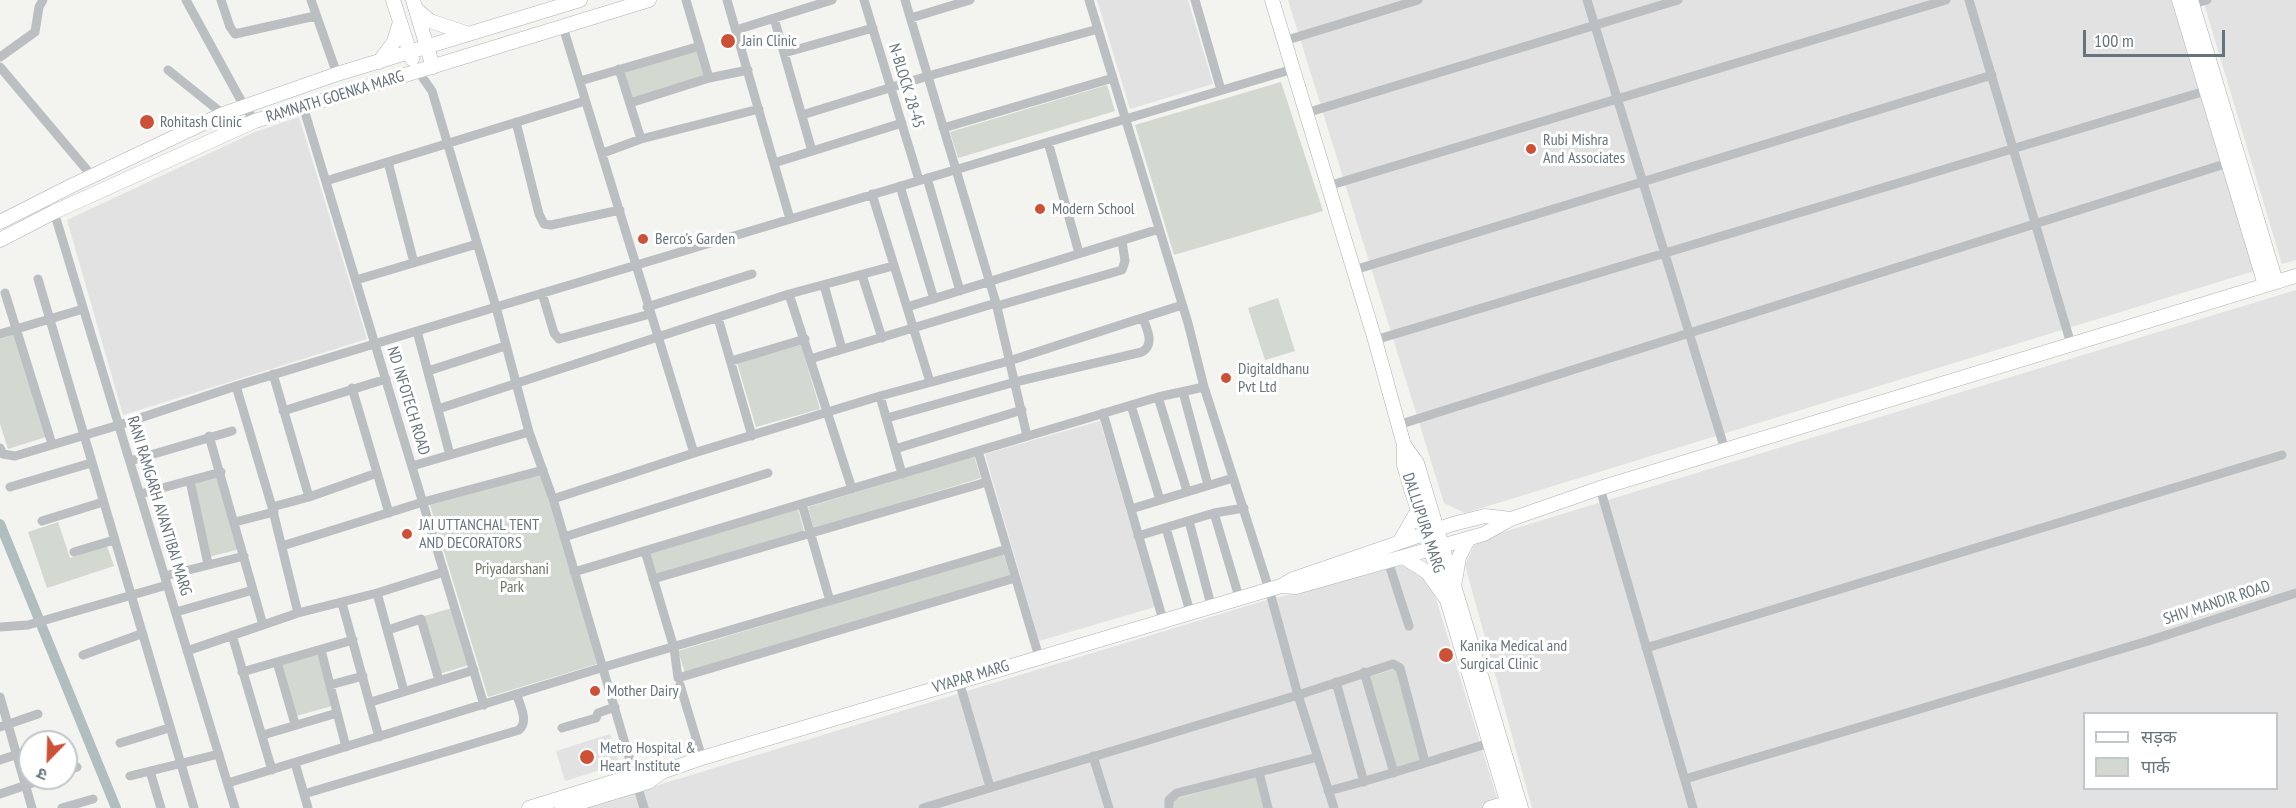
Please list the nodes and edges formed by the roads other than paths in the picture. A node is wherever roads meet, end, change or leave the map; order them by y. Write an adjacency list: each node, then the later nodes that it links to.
1 (43, 0): 40 (street)
2 (186, 0): 62 (street)
3 (221, 0): 25 (street)
4 (311, 0): 25 (street)
5 (393, 0): 28 (street)
6 (580, 0): 34 (street, RAMNATH GOENKA MARG)
7 (649, 0): 30 (street, RAMNATH GOENKA MARG)
8 (686, 0): 36 (street)
9 (727, 0): 33 (street)
10 (832, 0): 26 (street)
11 (864, 0): 31 (street, N-BLOCK 28-45)
12 (905, 0): 27 (street)
13 (970, 0): 27 (street)
14 (1089, 0): 32 (street)
15 (1195, 0): 58 (street)
16 (1272, 0): 35 (street, DALLUPURA MARG)
17 (1418, 0): 35 (street)
18 (1587, 0): 29 (street)
19 (1678, 0): 29 (street)
20 (1946, 0): 59 (street)
21 (1970, 0): 50 (street)
22 (2207, 0): 23 (street)
23 (2186, 3): 57 (street)
24 (414, 5): 34 (street); 37 (street)
25 (315, 16): 49 (street)
26 (774, 18): 33 (street); 39 (street)
27 (911, 18): 51 (street)
28 (400, 22): 38 (street); 41 (street)
29 (1594, 26): 59 (street); 65 (street)
30 (563, 27): 43 (street, RAMNATH GOENKA MARG); 54 (street)
31 (873, 28): 39 (street); 56 (street, N-BLOCK 28-45)
32 (1098, 29): 51 (street); 53 (street)
33 (736, 30): 47 (street)
34 (469, 34): 37 (street, RAMNATH GOENKA MARG)
35 (1284, 41): 45 (street, DALLUPURA MARG)
36 (700, 46): 44 (street); 52 (street)
37 (427, 47): 38 (street, RAMNATH GOENKA MARG); 43 (street)
38 (409, 53): 41 (street, RAMNATH GOENKA MARG); 48 (street)
39 (784, 53): 67 (street)
40 (0, 57)
41 (379, 62): 49 (street, RAMNATH GOENKA MARG)
42 (0, 67): 83 (street)
43 (434, 67): 48 (street, RAMNATH GOENKA MARG); 55 (street)
44 (619, 69): 54 (street); 61 (street)
45 (1293, 69): 58 (street); 65 (street, DALLUPURA MARG)
46 (168, 70): 66 (street)
47 (748, 70): 52 (street); 64 (street)
48 (418, 71): 55 (street); 63 (street, RAMNATH GOENKA MARG)
49 (337, 74): 62 (street, RAMNATH GOENKA MARG)
50 (1992, 75): 76 (street); 86 (street)
51 (928, 76): 56 (street); 72 (street)
52 (709, 78): 61 (street)
53 (1113, 78): 68 (street); 72 (street)
54 (580, 81): 60 (street)
55 (430, 86): 75 (street)
56 (891, 87): 67 (street); 71 (street, N-BLOCK 28-45)
57 (2212, 89): 76 (street); 79 (street)
58 (1221, 90): 68 (street)
59 (1617, 99): 86 (street); 88 (street)
60 (585, 101): 70 (street); 78 (street)
61 (630, 104): 73 (street)
62 (244, 106): 66 (street, RAMNATH GOENKA MARG); 69 (street)
63 (303, 106): 69 (street, RAMNATH GOENKA MARG); 85 (street, ND INFOTECH ROAD)
64 (759, 109): 73 (street); 81 (street)
65 (1306, 113): 88 (street, DALLUPURA MARG)
66 (223, 114): 83 (street, RAMNATH GOENKA MARG)
67 (802, 115): 77 (street)
68 (1125, 119): 74 (street); 95 (street)
69 (255, 121): 91 (street, RAMNATH GOENKA MARG)
70 (516, 122): 75 (street); 90 (street)
71 (902, 123): 77 (street); 84 (street, N-BLOCK 28-45)
72 (943, 128): 82 (street)
73 (641, 139): 78 (street)
74 (1048, 142): 82 (street); 99 (street)
75 (447, 144): 80 (street); 98 (street)
76 (2013, 149): 94 (street); 100 (street)
77 (812, 151): 81 (street)
78 (603, 153): 90 (street)
79 (2234, 161): 94 (street); 111 (street)
80 (388, 162): 85 (street); 101 (street)
81 (774, 163): 92 (street)
82 (955, 169): 84 (street); 110 (street)
83 (92, 176): 93 (street, RAMNATH GOENKA MARG)
84 (923, 179): 87 (street); 113 (street, N-BLOCK 28-45)
85 (326, 182): 109 (street, ND INFOTECH ROAD)
86 (1642, 182): 100 (street); 104 (street)
87 (900, 186): 89 (street); 117 (street)
88 (1328, 186): 104 (street, DALLUPURA MARG)
89 (872, 194): 92 (street); 103 (street)
90 (620, 210): 102 (street)
91 (54, 212): 96 (street, RAMNATH GOENKA MARG); 122 (street, RANI RAMGARH AVANTIBAI MARG)
92 (790, 219): 102 (street)
93 (0, 222)
94 (2035, 223): 130 (street); 137 (street)
95 (1159, 228): 97 (street); 119 (street)
96 (0, 240)
97 (1122, 241): 99 (street); 118 (street)
98 (477, 244): 101 (street); 120 (street)
99 (1079, 253): 110 (street)
100 (1664, 254): 130 (street); 135 (street)
101 (414, 262): 109 (street)
102 (635, 265): 115 (street); 123 (street)
103 (893, 266): 106 (street); 121 (street)
104 (1354, 270): 135 (street, DALLUPURA MARG)
105 (752, 274): 123 (street)
106 (862, 275): 112 (street); 133 (street)
107 (2296, 276): 111 (street)
108 (38, 279): 126 (street)
109 (356, 280): 136 (street, ND INFOTECH ROAD)
110 (990, 281): 113 (street); 118 (street)
111 (2270, 283): 137 (street)
112 (824, 285): 116 (street); 139 (street)
113 (960, 291): 117 (street)
114 (5, 293): 128 (street)
115 (542, 293): 120 (street); 123 (street)
116 (789, 294): 124 (street); 134 (street)
117 (934, 299): 121 (street)
118 (997, 305): 127 (street); 142 (street)
119 (1182, 306): 125 (street); 150 (street)
120 (496, 307): 129 (street); 138 (street)
121 (907, 307): 127 (street)
122 (83, 309): 126 (street); 162 (street, RANI RAMGARH AVANTIBAI MARG)
123 (649, 310): 132 (street)
124 (718, 318): 132 (street); 141 (street)
125 (1143, 318): 142 (street); 148 (street)
126 (49, 319): 128 (street); 166 (street)
127 (913, 327): 133 (street); 147 (street)
128 (17, 328): 131 (street); 170 (street)
129 (417, 331): 136 (street); 143 (street)
130 (1688, 332): 163 (street); 173 (street)
131 (0, 334)
132 (657, 337): 146 (street); 175 (street)
133 (882, 338): 139 (street)
134 (805, 339): 140 (street); 141 (street)
135 (1375, 340): 163 (street, DALLUPURA MARG)
136 (375, 343): 144 (street); 145 (street, ND INFOTECH ROAD)
137 (2071, 344): 173 (street)
138 (505, 346): 143 (street); 146 (street)
139 (842, 349): 140 (street)
140 (810, 359): 159 (street)
141 (731, 361): 168 (street)
142 (1009, 361): 147 (street); 148 (street)
143 (428, 371): 156 (street)
144 (273, 374): 149 (street); 158 (street)
145 (386, 379): 151 (street); 180 (street, ND INFOTECH ROAD)
146 (515, 382): 156 (street); 165 (street)
147 (930, 382): 153 (street)
148 (1015, 382): 157 (street); 161 (street)
149 (236, 386): 162 (street); 203 (street)
150 (1204, 387): 152 (street); 186 (street)
151 (352, 388): 158 (street); 184 (street)
152 (1182, 392): 154 (street); 189 (street)
153 (880, 396): 159 (street); 161 (street)
154 (1158, 397): 155 (street); 193 (street)
155 (1131, 405): 160 (street); 197 (street)
156 (438, 409): 176 (street)
157 (1022, 410): 169 (street); 172 (street)
158 (283, 411): 195 (street)
159 (828, 413): 168 (street); 192 (street)
160 (1103, 413): 169 (street); 204 (street)
161 (887, 418): 172 (street)
162 (119, 425): 166 (street); 178 (street, RANI RAMGARH AVANTIBAI MARG)
163 (1398, 425): 202 (street, DALLUPURA MARG)
164 (232, 431): 167 (street)
165 (530, 432): 176 (street); 181 (street)
166 (83, 435): 170 (street); 179 (street)
167 (209, 436): 178 (street); 182 (street)
168 (752, 436): 175 (street)
169 (1027, 436): 174 (street)
170 (52, 444): 171 (street)
171 (0, 448)
172 (895, 449): 185 (street)
173 (1725, 450): 191 (street)
174 (978, 451): 185 (street); 188 (street)
175 (694, 453): 196 (street)
176 (450, 455): 180 (street)
177 (2282, 455): 257 (street)
178 (130, 460): 194 (street, RANI RAMGARH AVANTIBAI MARG)
179 (91, 463): 190 (street); 198 (street)
180 (412, 466): 199 (street, ND INFOTECH ROAD)
181 (543, 470): 196 (street); 199 (street)
182 (221, 472): 187 (street); 210 (street)
183 (768, 472): 216 (street)
184 (377, 473): 195 (street); 205 (street)
185 (902, 474): 192 (street)
186 (1233, 478): 189 (street); 201 (street)
187 (190, 481): 194 (street); 228 (street)
188 (987, 482): 214 (street); 222 (street)
189 (1208, 485): 193 (street)
190 (10, 487)
191 (1600, 488): 207 (street); 257 (street)
192 (852, 489): 200 (street)
193 (1187, 491): 197 (street)
194 (140, 494): 233 (street, RANI RAMGARH AVANTIBAI MARG)
195 (309, 497): 203 (street)
196 (553, 499): 216 (street)
197 (1160, 500): 204 (street)
198 (103, 502): 208 (street); 218 (street)
199 (423, 502): 205 (street); 229 (street, ND INFOTECH ROAD)
200 (802, 504): 214 (street); 223 (street)
201 (1244, 508): 206 (street); 235 (street)
202 (1424, 508): 211 (street); 213 (street, DALLUPURA MARG); 219 (street)
203 (273, 509): 210 (street); 220 (street)
204 (1131, 509): 215 (street)
205 (389, 513): 220 (street)
206 (1214, 513): 209 (street); 240 (street)
207 (1511, 519): 211 (street, VYAPAR MARG); 217 (street, VYAPAR MARG)
208 (42, 521)
209 (1189, 521): 212 (street); 244 (street)
210 (235, 522): 225 (street)
211 (1453, 524): 213 (street, VYAPAR MARG)
212 (1166, 528): 215 (street); 246 (street)
213 (1431, 531): 219 (street, VYAPAR MARG); 221 (street, DALLUPURA MARG)
214 (810, 534): 232 (street); 242 (street)
215 (1138, 536): 248 (street)
216 (564, 537): 230 (street)
217 (1469, 538): 221 (street, VYAPAR MARG); 234 (street)
218 (114, 540): 224 (street); 239 (street)
219 (1400, 541): 235 (street, VYAPAR MARG)
220 (282, 546): 247 (street)
221 (1436, 547): 226 (street, VYAPAR MARG); 234 (street); 241 (street, DALLUPURA MARG)
222 (1007, 549): 231 (street); 242 (street)
223 (645, 551): 230 (street); 232 (street)
224 (74, 552)
225 (244, 556): 228 (street); 236 (street)
226 (1403, 557): 227 (street, VYAPAR MARG); 241 (street)
227 (1388, 561): 235 (street, VYAPAR MARG); 250 (street)
228 (208, 564): 233 (street)
229 (444, 572): 237 (street); 264 (street, ND INFOTECH ROAD)
230 (574, 572): 263 (street)
231 (1015, 578): 256 (street); 261 (street)
232 (653, 579): 256 (street)
233 (166, 580): 239 (street); 245 (street, RANI RAMGARH AVANTIBAI MARG)
234 (1454, 585): 317 (street)
235 (1275, 587): 240 (street, VYAPAR MARG); 275 (street)
236 (253, 590): 245 (street); 249 (street)
237 (377, 593): 243 (street); 252 (street)
238 (2296, 593): 307 (street, SHIV MANDIR ROAD)
239 (130, 596): 251 (street); 253 (street)
240 (1239, 597): 244 (street, VYAPAR MARG)
241 (1448, 600): 289 (street, DALLUPURA MARG)
242 (830, 601): 256 (street)
243 (342, 603): 247 (street); 255 (street)
244 (1211, 605): 246 (street, VYAPAR MARG)
245 (176, 612): 259 (street, RANI RAMGARH AVANTIBAI MARG)
246 (1190, 612): 248 (street, VYAPAR MARG)
247 (298, 613): 249 (street)
248 (1163, 620): 261 (street, VYAPAR MARG)
249 (263, 625): 254 (street)
250 (1409, 626)
251 (0, 627)
252 (388, 630): 268 (street); 273 (street)
253 (141, 634): 260 (street); 284 (street)
254 (232, 635): 259 (street); 265 (street)
255 (353, 640): 258 (street); 267 (street)
256 (674, 648): 263 (street)
257 (1646, 648): 307 (street)
258 (321, 650): 262 (street); 271 (street)
259 (188, 651): 292 (street, RANI RAMGARH AVANTIBAI MARG)
260 (83, 655)
261 (1039, 657): 269 (street, VYAPAR MARG)
262 (277, 662): 265 (street); 282 (street)
263 (604, 667): 274 (street); 279 (street)
264 (474, 670): 268 (street); 278 (street, ND INFOTECH ROAD)
265 (242, 672): 286 (street)
266 (1364, 672): 270 (street); 298 (street); 304 (street)
267 (363, 676): 271 (street); 277 (street)
268 (439, 680): 273 (street)
269 (959, 681): 295 (street, VYAPAR MARG); 310 (street)
270 (1336, 682): 275 (street); 308 (street)
271 (330, 685): 280 (street)
272 (680, 685): 295 (street)
273 (404, 691): 277 (street)
274 (517, 695): 278 (street); 315 (street)
275 (1298, 695): 293 (street); 294 (street)
276 (0, 697): 283 (street)
277 (370, 702): 287 (street)
278 (484, 705): 287 (street)
279 (615, 707): 285 (street); 306 (street)
280 (337, 713): 282 (street); 290 (street)
281 (38, 714): 283 (street)
282 (295, 724): 286 (street)
283 (4, 726): 291 (street)
284 (170, 728): 288 (street); 300 (street)
285 (562, 728)
286 (263, 735): 301 (street)
287 (380, 737): 290 (street)
288 (120, 743)
289 (1490, 743): 298 (street); 317 (street, DALLUPURA MARG)
290 (346, 747): 299 (street)
291 (16, 754): 296 (street); 297 (street)
292 (219, 754): 300 (street); 309 (street, RANI RAMGARH AVANTIBAI MARG)
293 (1093, 756): 310 (street); 328 (street)
294 (1318, 757): 303 (street); 313 (street)
295 (702, 758): 306 (street, VYAPAR MARG)
296 (0, 760)
297 (18, 760)
298 (1425, 762): 304 (street)
299 (295, 763): 301 (street); 315 (street)
300 (180, 764): 302 (street); 321 (street)
301 (272, 770): 309 (street)
302 (150, 771): 305 (street); 320 (street)
303 (1259, 772): 329 (street); 330 (street)
304 (1394, 774): 308 (street)
305 (130, 776)
306 (636, 780): 324 (street, VYAPAR MARG); 325 (street, VYAPAR MARG); 326 (street)
307 (1684, 780): 333 (street)
308 (1364, 782): 313 (street)
309 (228, 783): 322 (street, RANI RAMGARH AVANTIBAI MARG)
310 (990, 787): 327 (street)
311 (18, 788): 314 (street)
312 (27, 790): 318 (street)
313 (1328, 791): 331 (street)
314 (0, 794)
315 (304, 794): 323 (street)
316 (93, 799): 319 (street)
317 (1514, 805): 332 (street)
318 (32, 808)
319 (62, 808)
320 (161, 808)
321 (194, 808)
322 (235, 808)
323 (308, 808)
324 (529, 808)
325 (562, 808)
326 (645, 808)
327 (922, 808)
328 (1108, 808)
329 (1169, 808)
330 (1268, 808)
331 (1334, 808)
332 (1490, 808)
333 (1693, 808)

